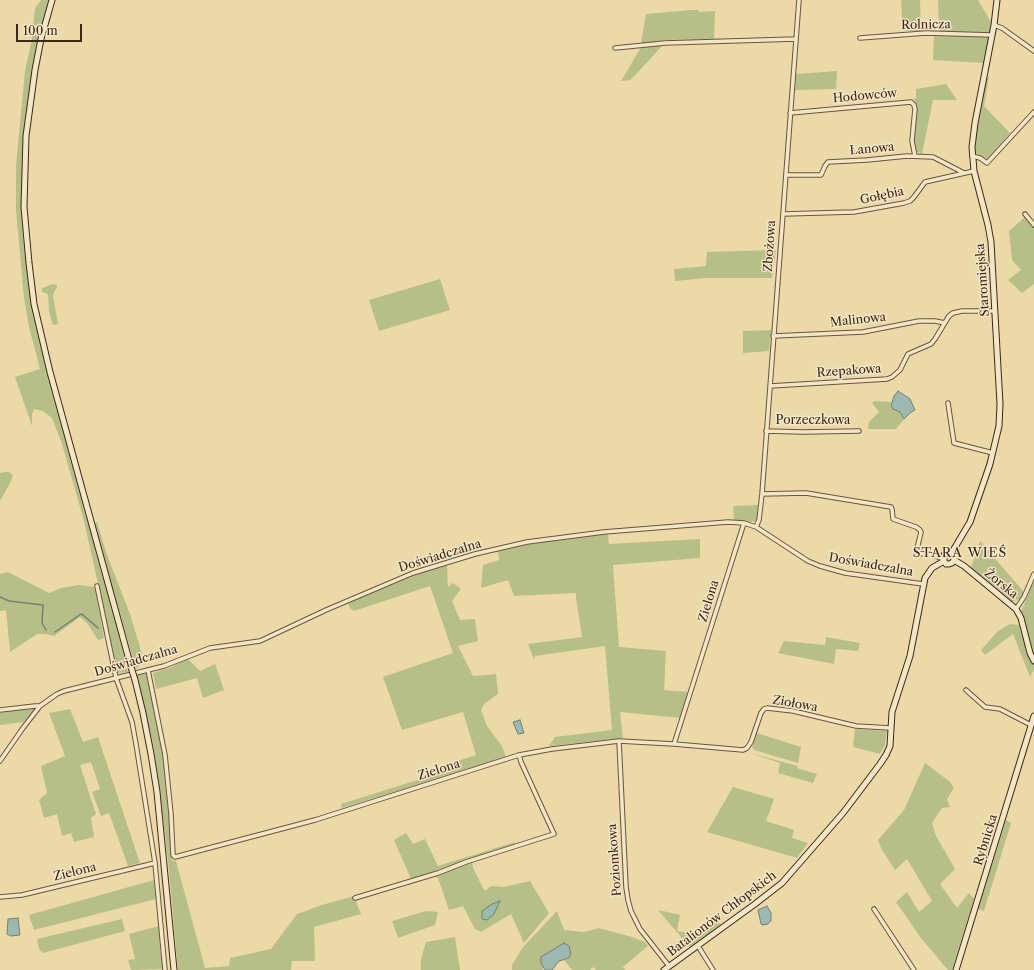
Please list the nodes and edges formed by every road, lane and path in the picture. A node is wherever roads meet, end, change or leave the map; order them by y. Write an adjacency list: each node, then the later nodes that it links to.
1 (52, 0): 58 (street, bridge)
2 (799, 0): 6 (street, Zbożowa)
3 (997, 0): 4 (street, Staromiejska)
4 (994, 25): 5 (street, Staromiejska); 9 (street)
5 (992, 35): 7 (street, Rolnicza); 13 (street, Staromiejska)
6 (796, 38): 8 (street); 11 (street, Zbożowa)
7 (860, 38)
8 (615, 48)
9 (1034, 51)
10 (1034, 112): 13 (street)
11 (790, 113): 12 (street, Hodowców); 16 (street, Zbożowa)
12 (915, 156): 15 (street, Łanowa); 16 (street, Łanowa)
13 (972, 156): 14 (street, Staromiejska)
14 (974, 171): 15 (street, Gołębia); 20 (street, Staromiejska)
15 (964, 173): 17 (street, Gołębia)
16 (786, 175): 17 (street, Zbożowa)
17 (783, 214): 22 (street, Zbożowa)
18 (1024, 214): 19 (street)
19 (1034, 225)
20 (995, 311): 21 (street, Rzepakowa); 27 (street, Staromiejska)
21 (945, 323): 22 (street, Malinowa); 23 (street, Rzepakowa)
22 (773, 336): 23 (street, Zbożowa)
23 (770, 386): 25 (street, Zbożowa)
24 (948, 402): 27 (street)
25 (766, 431): 26 (street, Porzeczkowa); 28 (street, Zbożowa)
26 (859, 431)
27 (993, 453): 31 (street, Staromiejska)
28 (762, 494): 30 (street, Zbożowa); 32 (street)
29 (744, 523): 30 (street, Doświadczalna); 39 (street, Doświadczalna); 48 (street, Zielona)
30 (756, 527): 35 (street, Doświadczalna)
31 (951, 554): 32 (street); 33 (street)
32 (943, 560): 33 (street); 35 (street, Batalionów Chłopskich)
33 (954, 560): 37 (street, Żorska)
34 (1034, 574): 37 (street, Żorska)
35 (923, 584): 46 (street, Batalionów Chłopskich)
36 (97, 586): 40 (street)
37 (1016, 609): 38 (street, Żorska)
38 (1034, 661)
39 (148, 670): 40 (street, Doświadczalna); 49 (street, Zielona)
40 (116, 678): 42 (street, Doświadczalna); 51 (street)
41 (966, 690): 45 (street)
42 (40, 706): 43 (street); 50 (street, Doświadczalna)
43 (0, 710)
44 (1034, 716): 45 (street, Rybnicka)
45 (1031, 725): 62 (street, Rybnicka)
46 (891, 728): 48 (street, Ziołowa); 55 (street, Batalionów Chłopskich)
47 (619, 741): 48 (street, Zielona); 49 (street, Zielona); 56 (street, Poziomkowa)
48 (674, 744)
49 (519, 755): 53 (street)
50 (0, 761)
51 (155, 863): 52 (street, Zielona); 57 (street)
52 (0, 897)
53 (355, 898)
54 (874, 909): 61 (street)
55 (698, 946): 56 (street, Batalionów Chłopskich); 60 (street)
56 (668, 966): 59 (street, Batalionów Chłopskich)
57 (166, 970)
58 (174, 970)
59 (664, 970)
60 (713, 970)
61 (914, 970)
62 (956, 970)

